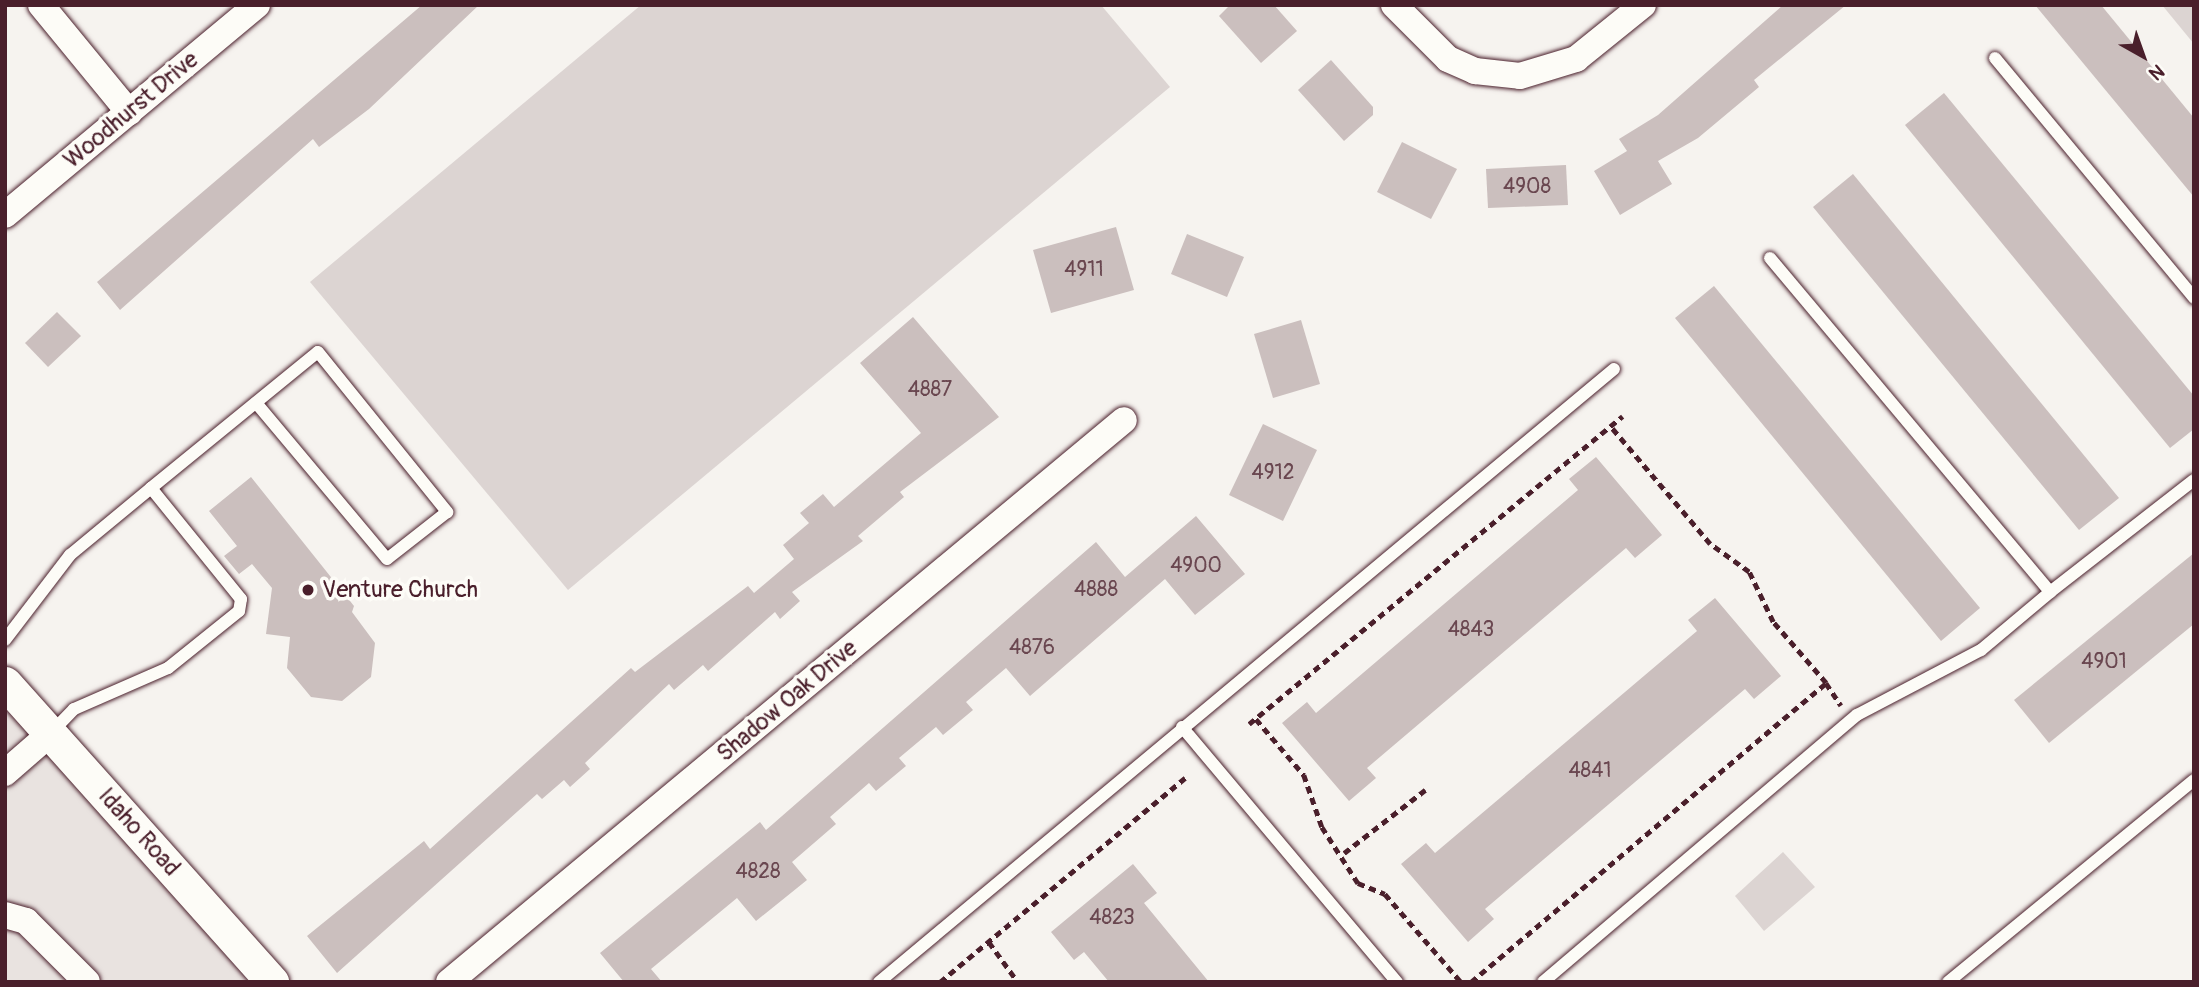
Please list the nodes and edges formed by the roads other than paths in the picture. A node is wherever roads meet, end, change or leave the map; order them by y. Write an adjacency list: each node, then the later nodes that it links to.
1 (41, 5): 6 (street)
2 (257, 5): 6 (street, Woodhurst Drive)
3 (1394, 5): 4 (street)
4 (1643, 5)
5 (1995, 58): 9 (lane)
6 (129, 112): 7 (street, Woodhurst Drive)
7 (5, 215)
8 (1770, 258): 15 (lane)
9 (2194, 298)
10 (1614, 369): 18 (lane)
11 (256, 403): 11 (lane); 14 (lane)
12 (1124, 420): 25 (street, Shadow Oak Drive)
13 (2194, 480): 15 (lane)
14 (151, 488): 16 (lane); 19 (lane)
15 (2050, 592): 28 (lane)
16 (5, 639)
17 (5, 683): 19 (street, Idaho Road)
18 (1182, 727): 26 (lane); 27 (lane)
19 (52, 732): 20 (street); 24 (street, Idaho Road)
20 (5, 774)
21 (2194, 780): 29 (lane)
22 (5, 915): 23 (street)
23 (87, 982)
24 (272, 982)
25 (449, 982)
26 (879, 982)
27 (1397, 982)
28 (1543, 982)
29 (1948, 982)

